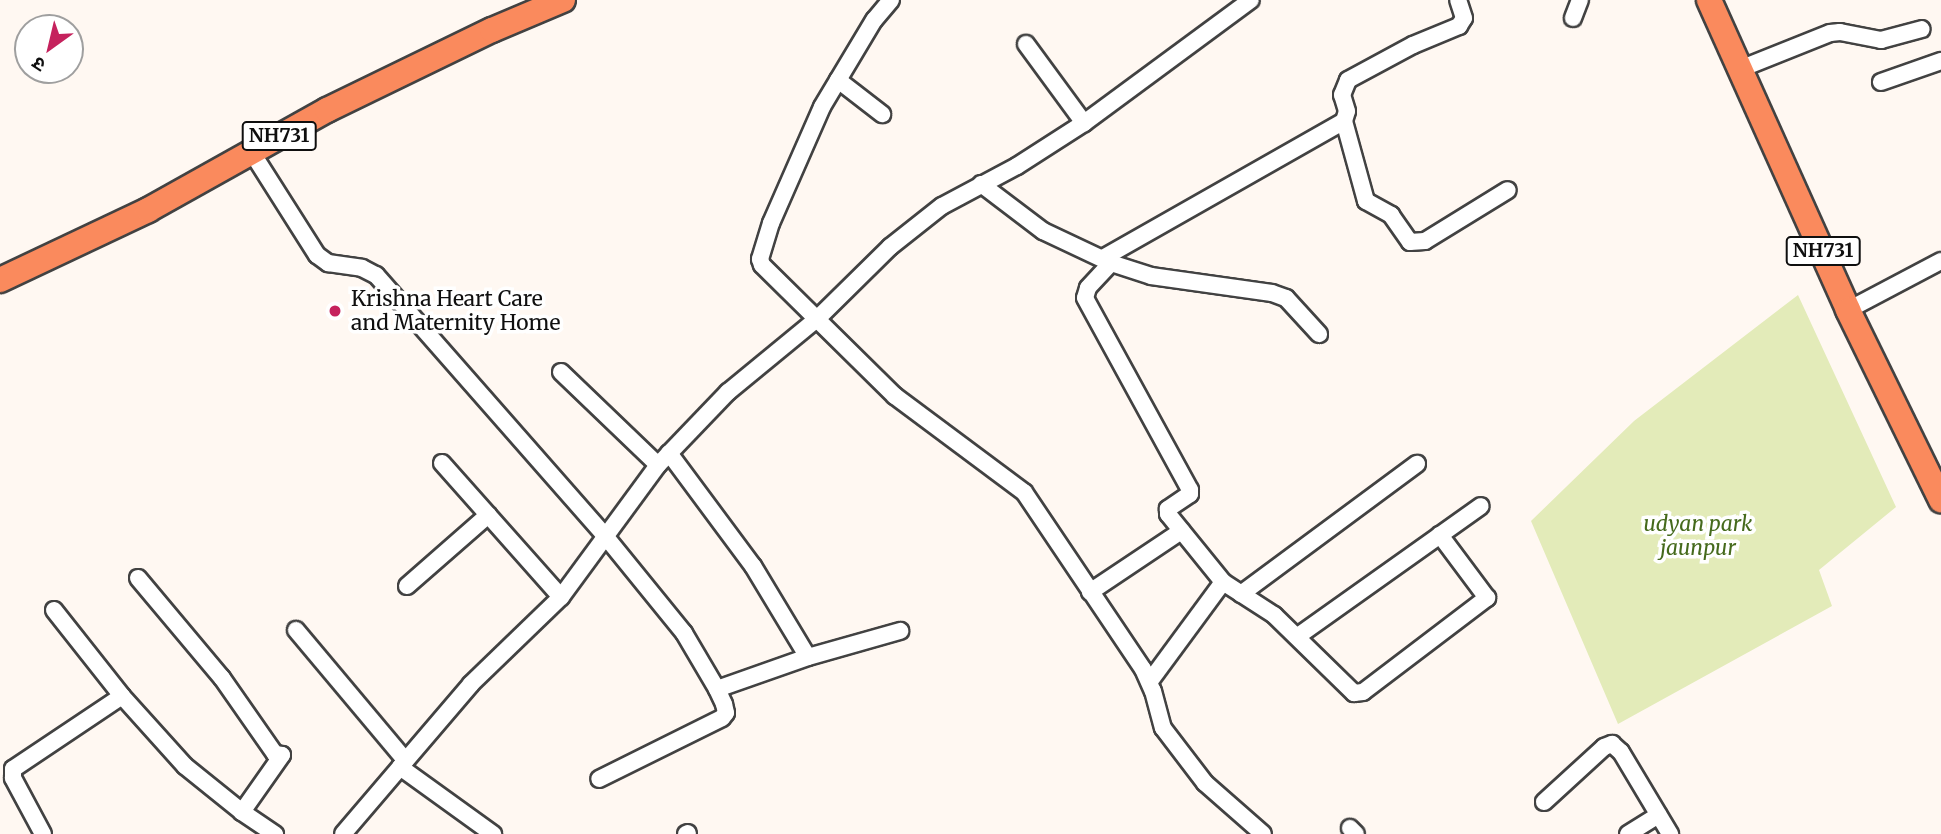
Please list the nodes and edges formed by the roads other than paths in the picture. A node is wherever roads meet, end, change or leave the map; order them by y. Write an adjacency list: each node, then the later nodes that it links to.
1 (563, 0): 7 (highway, NH731)
2 (891, 0): 13 (street)
3 (1251, 0): 17 (street)
4 (1458, 0): 16 (street)
5 (1580, 0): 8 (street)
6 (1709, 0): 12 (highway, NH731)
7 (533, 5): 18 (highway, NH731)
8 (1573, 18)
9 (1922, 29): 12 (street)
10 (1026, 44): 17 (street)
11 (1941, 61): 14 (street)
12 (1740, 69): 24 (highway, NH731)
13 (838, 80): 15 (street); 25 (street)
14 (1881, 82)
15 (881, 114)
16 (1344, 121): 20 (street); 21 (street)
17 (1084, 123): 19 (street)
18 (251, 151): 23 (highway, NH731); 36 (street)
19 (981, 184): 21 (street); 25 (street)
20 (1507, 190)
21 (1107, 261): 26 (street); 34 (street)
22 (1941, 261): 24 (street)
23 (0, 280)
24 (1848, 310): 31 (highway, NH731)
25 (818, 318): 28 (street); 40 (street)
26 (1319, 334)
27 (561, 372): 28 (street)
28 (664, 459): 36 (street); 47 (street)
29 (442, 463): 33 (street)
30 (1417, 464): 41 (street)
31 (1937, 485)
32 (1481, 506): 35 (street)
33 (488, 515): 39 (street); 42 (street)
34 (1181, 531): 38 (street); 40 (street)
35 (1440, 535): 46 (street); 46 (street)
36 (606, 537): 42 (street); 49 (street)
37 (138, 578): 54 (street)
38 (1223, 582): 41 (street); 48 (street)
39 (407, 586)
40 (1090, 592): 48 (street)
41 (1241, 594): 46 (street)
42 (561, 597): 51 (street)
43 (54, 610): 50 (street)
44 (296, 630): 51 (street)
45 (900, 631): 47 (street)
46 (1298, 636)
47 (808, 657): 49 (street)
48 (1150, 681): 60 (street)
49 (717, 689): 52 (street)
50 (122, 696): 54 (street); 56 (street)
51 (403, 763): 58 (street); 59 (street)
52 (599, 779)
53 (1544, 802): 55 (street)
54 (242, 812): 57 (street)
55 (1659, 815): 61 (street); 62 (street)
56 (43, 834)
57 (275, 834)
58 (343, 834)
59 (493, 834)
60 (1263, 834)
61 (1628, 834)
62 (1670, 834)

